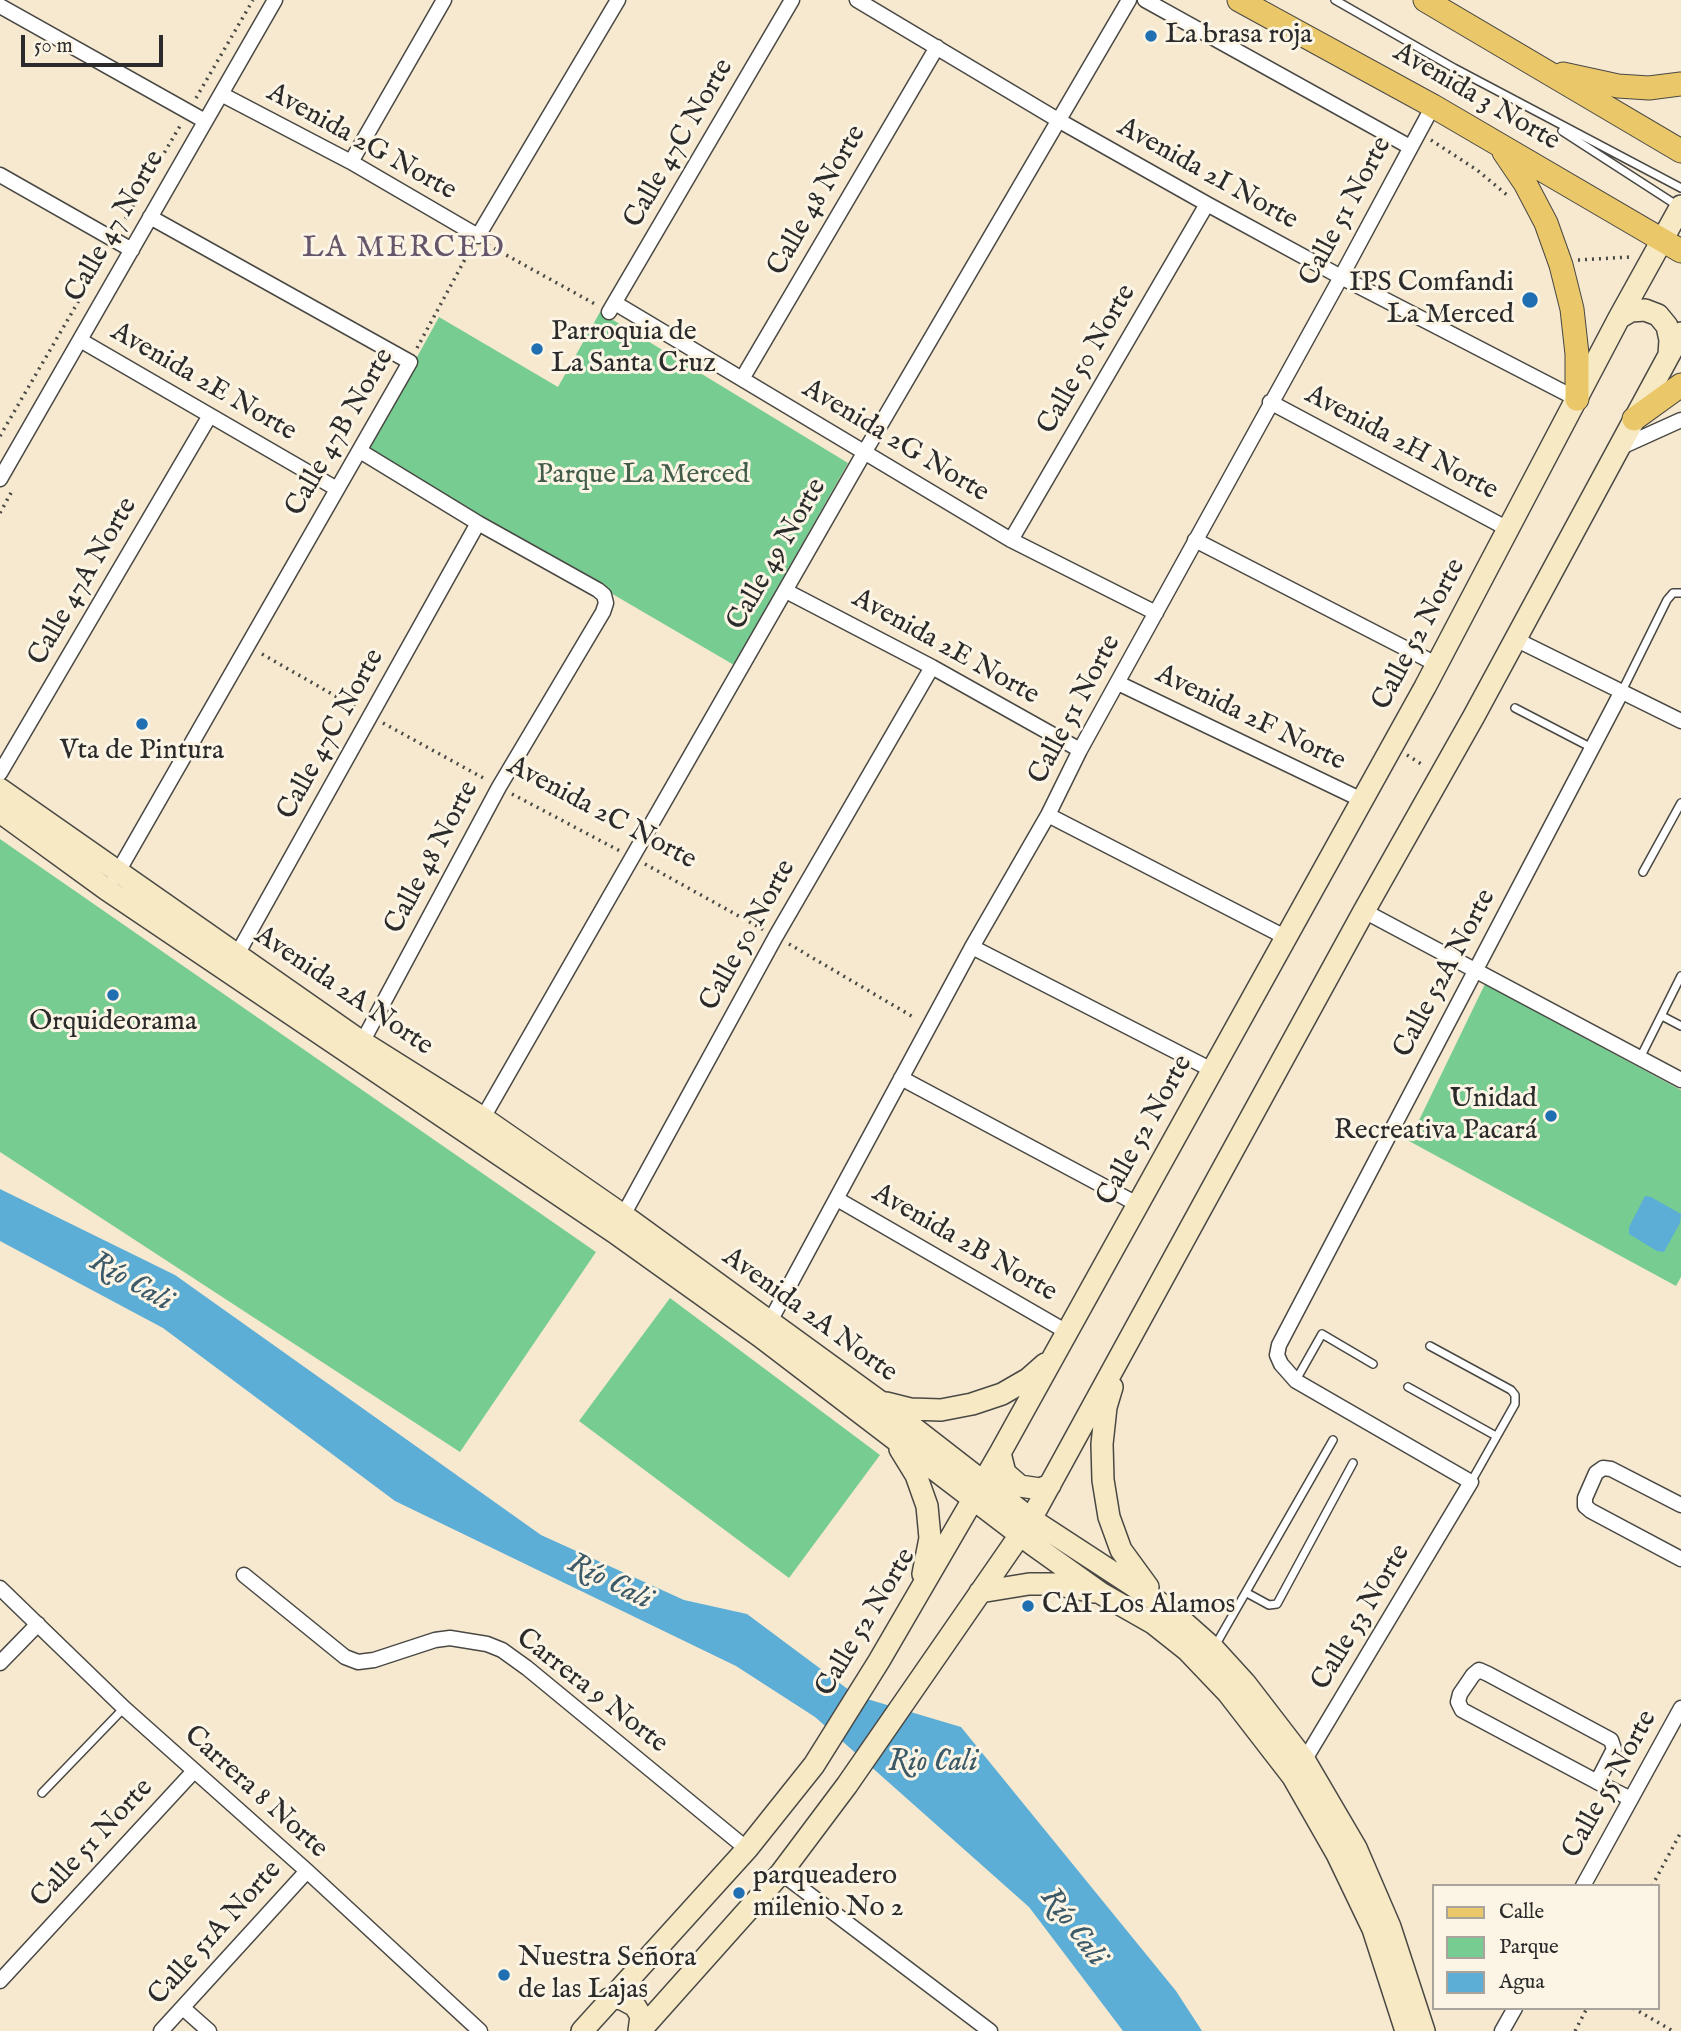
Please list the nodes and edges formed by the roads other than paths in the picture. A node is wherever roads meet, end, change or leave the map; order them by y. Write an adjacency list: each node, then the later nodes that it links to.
1 (275, 0): 15 (street, Calle 47 Norte)
2 (444, 0): 23 (street)
3 (618, 0): 23 (street, Avenida 2G Norte)
4 (792, 0): 32 (street, Calle 47C Norte)
5 (857, 0): 12 (street, Avenida 2I Norte)
6 (1129, 0): 18 (street, Calle 49 Norte)
7 (1145, 0): 20 (street)
8 (1239, 0): 16 (main road, Avenida 3 Norte)
9 (1335, 0): 17 (lane)
10 (1425, 0): 13 (main road, Avenida 3 Norte)
11 (0, 6): 19 (street)
12 (937, 47): 18 (street, Avenida 2I Norte); 37 (street, Calle 48 Norte)
13 (1543, 69): 14 (main road); 22 (main road, Avenida 3 Norte)
14 (1681, 84)
15 (221, 94): 19 (street, Calle 47 Norte); 23 (street, Avenida 2G Norte)
16 (1433, 106): 20 (street, Calle 51 Norte); 21 (main road, Avenida 3 Norte)
17 (1523, 106): 25 (lane); 27 (lane)
18 (1058, 120): 26 (street, Avenida 2I Norte); 46 (street, Calle 49 Norte)
19 (205, 121): 28 (street, Calle 47 Norte)
20 (1410, 146): 31 (street, Calle 51 Norte)
21 (1500, 146): 29 (main road, Avenida 3 Norte); 39 (main road)
22 (1681, 151)
23 (351, 163)
24 (0, 175): 30 (street)
25 (1681, 188)
26 (1207, 204): 31 (street, Avenida 2I Norte); 51 (street, Calle 50 Norte)
27 (1681, 207): 29 (main road, Calle 52 Norte)
28 (150, 217): 30 (street, Calle 47 Norte); 45 (street, Calle 47B Norte)
29 (1672, 245): 33 (main road, Calle 52 Norte)
30 (132, 250): 35 (street, Calle 47 Norte)
31 (1341, 277): 39 (street, Avenida 2I Norte); 40 (street, Calle 51 Norte)
32 (612, 307): 37 (street, Avenida 2G Norte)
33 (1619, 318): 36 (main road); 39 (main road, Calle 52 Norte)
34 (1681, 333): 36 (main road)
35 (80, 340): 41 (street, Avenida 2E Norte); 47 (street, Calle 47 Norte)
36 (1669, 355): 42 (main road)
37 (742, 379): 46 (street, Avenida 2G Norte)
38 (1681, 385): 42 (main road)
39 (1577, 399): 50 (main road, Calle 52 Norte)
40 (1270, 402): 50 (street, Avenida 2H Norte); 52 (street, Calle 51 Norte)
41 (209, 417): 48 (street, Avenida 2E Norte); 65 (street, Calle 47A Norte)
42 (1634, 419): 44 (main road)
43 (1681, 420): 44 (street)
44 (1618, 448): 56 (main road)
45 (360, 451): 48 (street, Calle 47B Norte); 49 (street)
46 (864, 453): 51 (street, Avenida 2G Norte); 53 (street, Calle 49 Norte)
47 (0, 479)
48 (337, 489): 72 (street, Calle 47B Norte)
49 (478, 523): 76 (street, Calle 47C Norte); 81 (street, Calle 48 Norte)
50 (1508, 529): 57 (main road, Calle 52 Norte)
51 (1011, 540): 55 (street, Avenida 2G Norte)
52 (1195, 540): 55 (street, Calle 51 Norte); 57 (street)
53 (786, 591): 58 (street, Avenida 2E Norte); 86 (street, Calle 49 Norte)
54 (1681, 593): 60 (lane)
55 (1156, 613): 59 (street, Calle 51 Norte)
56 (1515, 639): 60 (street); 73 (main road)
57 (1436, 664): 67 (main road, Calle 52 Norte)
58 (932, 667): 64 (street, Avenida 2E Norte); 89 (street, Calle 50 Norte)
59 (1118, 682): 64 (street, Calle 51 Norte); 67 (street, Avenida 2F Norte)
60 (1622, 691): 62 (street); 63 (street, Calle 52A Norte)
61 (1515, 708): 63 (lane)
62 (1681, 721)
63 (1592, 748): 77 (street, Calle 52A Norte)
64 (1080, 750): 70 (street, Calle 51 Norte)
65 (0, 773)
66 (0, 789): 72 (main road, Avenida 2A Norte)
67 (1362, 800): 74 (main road, Calle 52 Norte)
68 (1681, 803): 71 (lane)
69 (0, 812): 72 (main road, Avenida 2A Norte)
70 (1048, 815): 74 (street); 75 (street, Calle 51 Norte)
71 (1643, 872)
72 (112, 881): 76 (main road, Avenida 2A Norte)
73 (1364, 911): 77 (street); 92 (main road)
74 (1286, 937): 83 (main road, Calle 52 Norte)
75 (972, 947): 83 (street); 84 (street, Calle 51 Norte)
76 (233, 962): 81 (main road, Avenida 2A Norte)
77 (1476, 970): 82 (street); 96 (street, Calle 52A Norte)
78 (1681, 976): 79 (lane)
79 (1662, 1016): 80 (lane); 82 (lane)
80 (1681, 1026)
81 (358, 1050): 86 (main road, Avenida 2A Norte)
82 (1640, 1058): 85 (street)
83 (1212, 1070): 88 (main road, Calle 52 Norte)
84 (901, 1078): 87 (street, Calle 51 Norte); 88 (street)
85 (1681, 1080)
86 (477, 1126): 89 (main road, Avenida 2A Norte)
87 (837, 1199): 90 (street, Calle 51 Norte); 91 (street, Avenida 2B Norte)
88 (1137, 1204): 91 (main road, Calle 52 Norte)
89 (618, 1223): 90 (main road, Avenida 2A Norte)
90 (765, 1329): 98 (main road, Avenida 2A Norte); 99 (main road, Avenida 2A Norte)
91 (1067, 1332): 94 (main road, Calle 52 Norte)
92 (1132, 1338): 105 (main road); 116 (main road)
93 (1430, 1346): 100 (lane)
94 (1051, 1358): 98 (main road); 102 (main road, Calle 52 Norte)
95 (1373, 1364): 96 (lane)
96 (1296, 1381): 104 (street)
97 (1408, 1387): 100 (lane)
98 (879, 1401): 106 (main road, Avenida 2A Norte)
99 (874, 1423): 106 (main road, Avenida 2A Norte); 115 (main road)
100 (1496, 1436): 104 (lane)
101 (1333, 1440): 113 (lane)
102 (1000, 1453): 105 (main road); 106 (main road, Calle 52 Norte)
103 (1353, 1463): 113 (lane)
104 (1471, 1482): 123 (street, Calle 53 Norte)
105 (1049, 1485): 108 (main road)
106 (978, 1491): 108 (main road, Avenida 2A Norte); 115 (main road, Calle 52 Norte)
107 (1681, 1505): 109 (street)
108 (1020, 1527): 112 (main road); 114 (main road, Avenida 2A Norte); 116 (main road, Avenida 2A Norte); 117 (main road)
109 (1681, 1559)
110 (244, 1575): 128 (street, Carrera 9 Norte)
111 (0, 1588): 118 (street, Carrera 8 Norte)
112 (980, 1592): 114 (main road); 117 (main road)
113 (1247, 1592): 119 (lane)
114 (1102, 1594): 123 (main road, Avenida 2A Norte)
115 (915, 1597): 128 (main road, Calle 52 Norte)
116 (1169, 1609): 119 (main road, Avenida 2A Norte)
117 (965, 1613): 130 (main road)
118 (38, 1624): 120 (street); 121 (street, Carrera 8 Norte)
119 (1214, 1648): 123 (main road, Avenida 2A Norte)
120 (0, 1663)
121 (124, 1708): 124 (street, Carrera 8 Norte); 126 (lane)
122 (1681, 1708): 127 (street, Calle 55 Norte)
123 (1299, 1769): 142 (main road, Avenida 2A Norte); 143 (main road, Avenida 2A Norte)
124 (194, 1771): 129 (street, Carrera 8 Norte); 132 (street, Calle 51 Norte)
125 (1597, 1782): 125 (street); 127 (street)
126 (42, 1793)
127 (1631, 1799): 131 (street, Calle 55 Norte)
128 (747, 1849): 133 (main road, Calle 52 Norte)
129 (307, 1871): 134 (street, Calle 51A Norte); 138 (street, Carrera 8 Norte)
130 (782, 1873): 140 (main road); 141 (street)
131 (1584, 1884)
132 (0, 1981)
133 (608, 1999): 139 (main road, Calle 52 Norte); 140 (main road)
134 (183, 2008): 136 (street, Calle 51A Norte); 137 (street)
135 (1514, 2010): 144 (street)
136 (161, 2031)
137 (209, 2031)
138 (481, 2031)
139 (582, 2031)
140 (640, 2031)
141 (989, 2031)
142 (1406, 2031)
143 (1424, 2031)
144 (1502, 2031)

